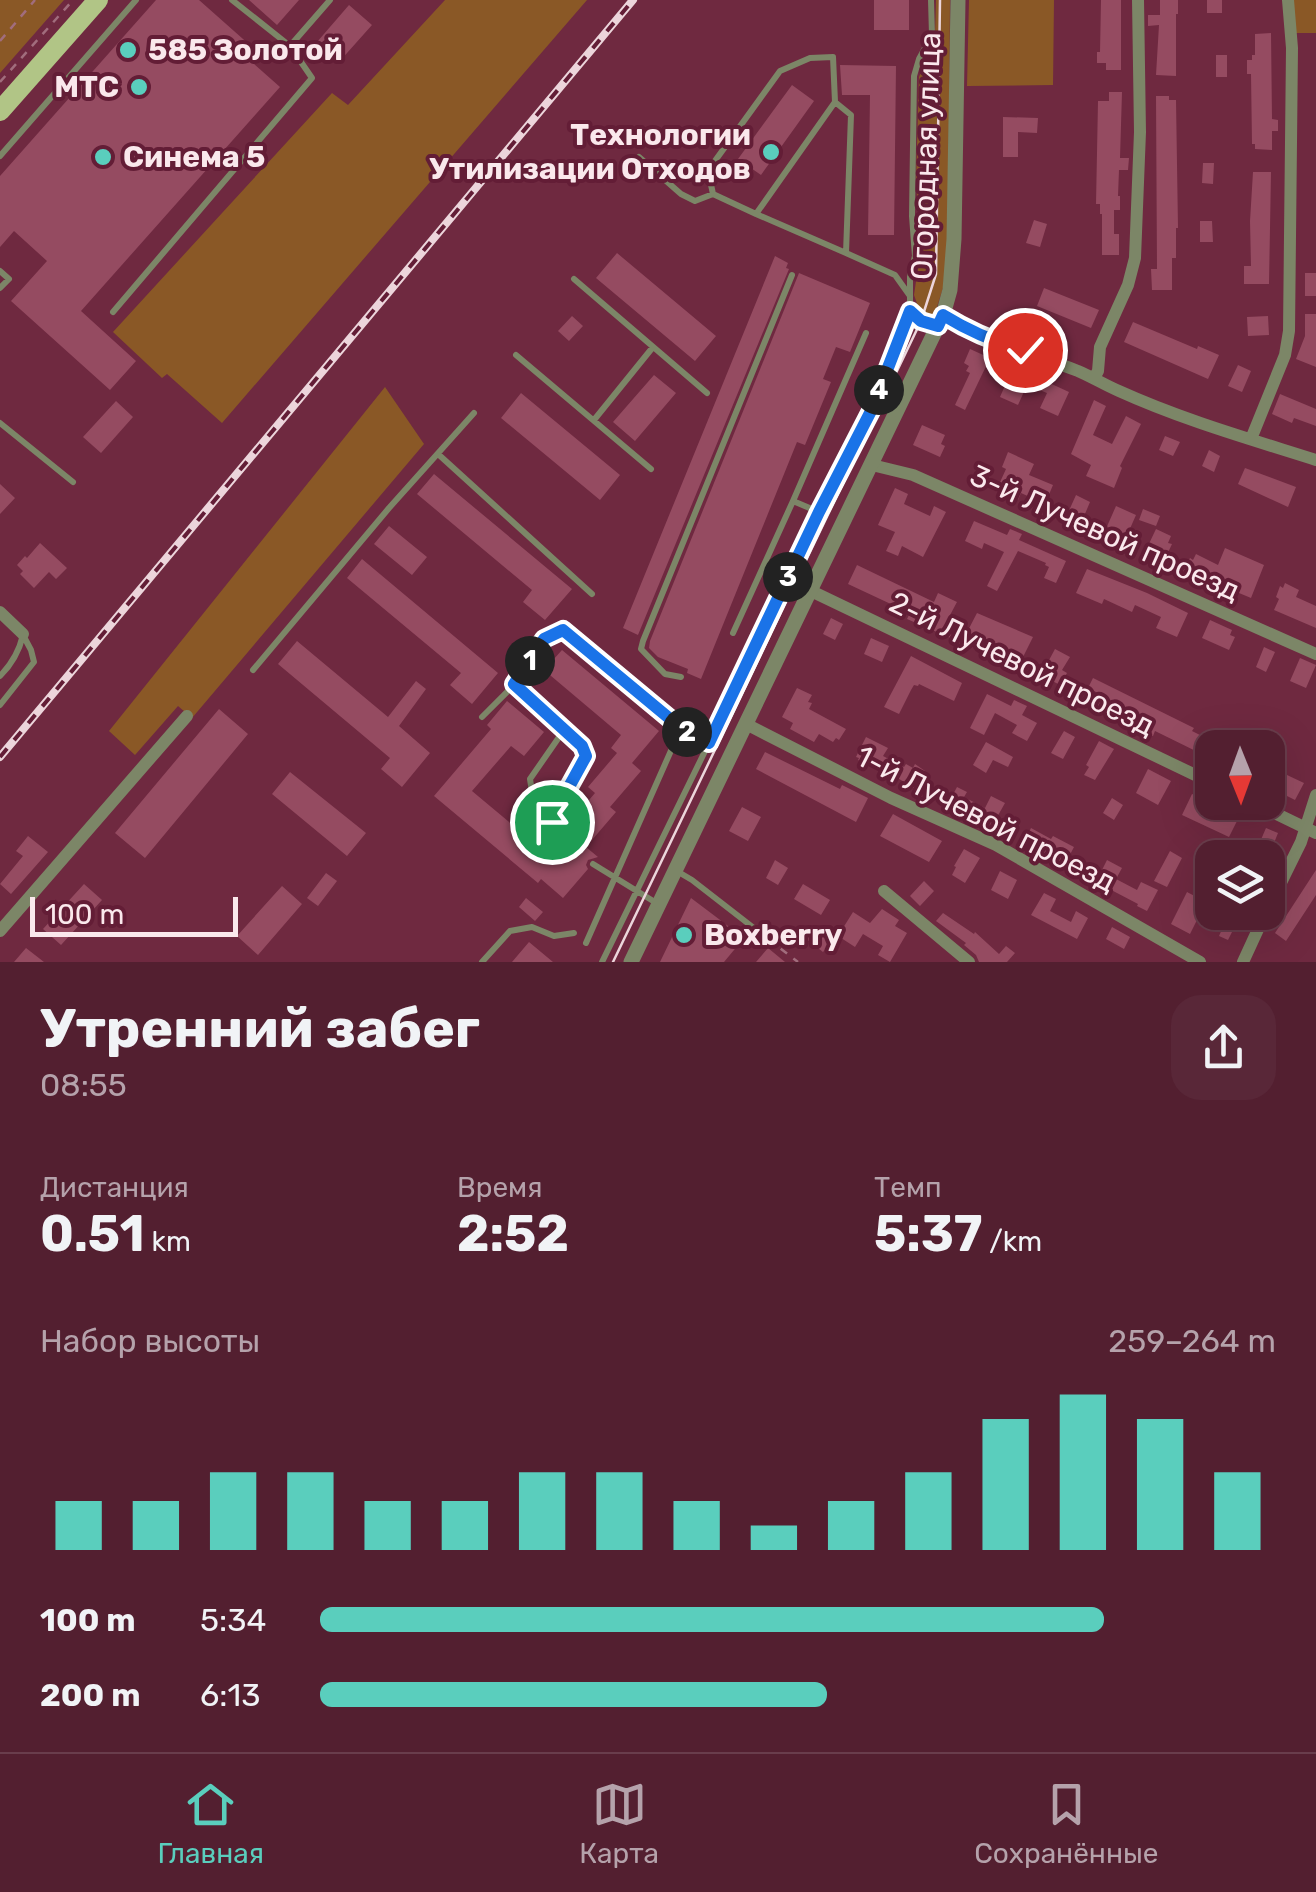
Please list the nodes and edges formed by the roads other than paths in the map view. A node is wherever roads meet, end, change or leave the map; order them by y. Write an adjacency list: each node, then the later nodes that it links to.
1 (98, 0): 11 (main road)
2 (136, 0): 12 (lane)
3 (232, 0): 9 (lane)
4 (330, 0): 9 (lane)
5 (932, 0): 21 (lane)
6 (958, 0): 24 (street, Огородная улица)
7 (1138, 0): 28 (street)
8 (1288, 0): 33 (street)
9 (290, 46): 23 (lane)
10 (834, 102): 14 (lane); 15 (lane); 16 (lane)
11 (0, 112)
12 (0, 156)
13 (638, 157): 14 (lane)
14 (712, 194): 15 (lane)
15 (756, 214): 16 (lane)
16 (846, 253): 21 (lane)
17 (0, 271): 20 (lane)
18 (792, 275): 49 (lane)
19 (574, 279): 26 (lane)
20 (0, 288)
21 (910, 297): 22 (lane)
22 (910, 311): 24 (lane); 40 (lane)
23 (113, 312)
24 (941, 321): 28 (street); 36 (street, Огородная улица)
25 (866, 334): 39 (lane)
26 (653, 347): 29 (lane); 31 (lane)
27 (516, 354): 31 (lane)
28 (1094, 378): 33 (street)
29 (707, 393)
30 (474, 413): 34 (lane)
31 (594, 420): 37 (lane)
32 (0, 423): 38 (lane)
33 (1251, 439): 35 (street)
34 (438, 454): 42 (lane); 47 (lane)
35 (1316, 460)
36 (872, 465): 41 (street, Огородная улица); 46 (street, 3-й Лучевой проезд)
37 (650, 469)
38 (72, 482)
39 (793, 501): 40 (lane); 44 (lane)
40 (819, 512): 57 (lane)
41 (809, 590): 54 (street, Огородная улица); 58 (street, 2-й Лучевой проезд)
42 (592, 594)
43 (0, 612): 45 (street)
44 (733, 633)
45 (23, 634): 48 (lane); 51 (lane)
46 (1316, 654)
47 (254, 670)
48 (0, 676)
49 (681, 677)
50 (514, 684): 53 (lane); 55 (lane); 56 (lane)
51 (0, 705)
52 (186, 716): 72 (street)
53 (482, 717)
54 (746, 724): 65 (street, Огородная улица); 80 (street, 1-й Лучевой проезд)
55 (681, 728): 57 (lane); 67 (lane)
56 (564, 730): 60 (lane); 60 (lane)
57 (709, 743): 68 (lane)
58 (1195, 775)
59 (1316, 796): 62 (street)
60 (555, 807): 63 (lane)
61 (1285, 818): 62 (street)
62 (1311, 830): 66 (street)
63 (573, 846)
64 (593, 864): 67 (lane)
65 (675, 870): 70 (street, Огородная улица); 73 (lane)
66 (1285, 876)
67 (616, 878): 68 (lane); 75 (lane)
68 (635, 891): 70 (lane); 77 (lane)
69 (884, 891): 79 (street)
70 (659, 905): 78 (street, Огородная улица)
71 (1258, 930): 81 (street)
72 (0, 931)
73 (759, 932)
74 (574, 934): 76 (lane)
75 (586, 943)
76 (482, 962)
77 (602, 962)
78 (631, 962)
79 (969, 962)
80 (1200, 962)
81 (1242, 962)

